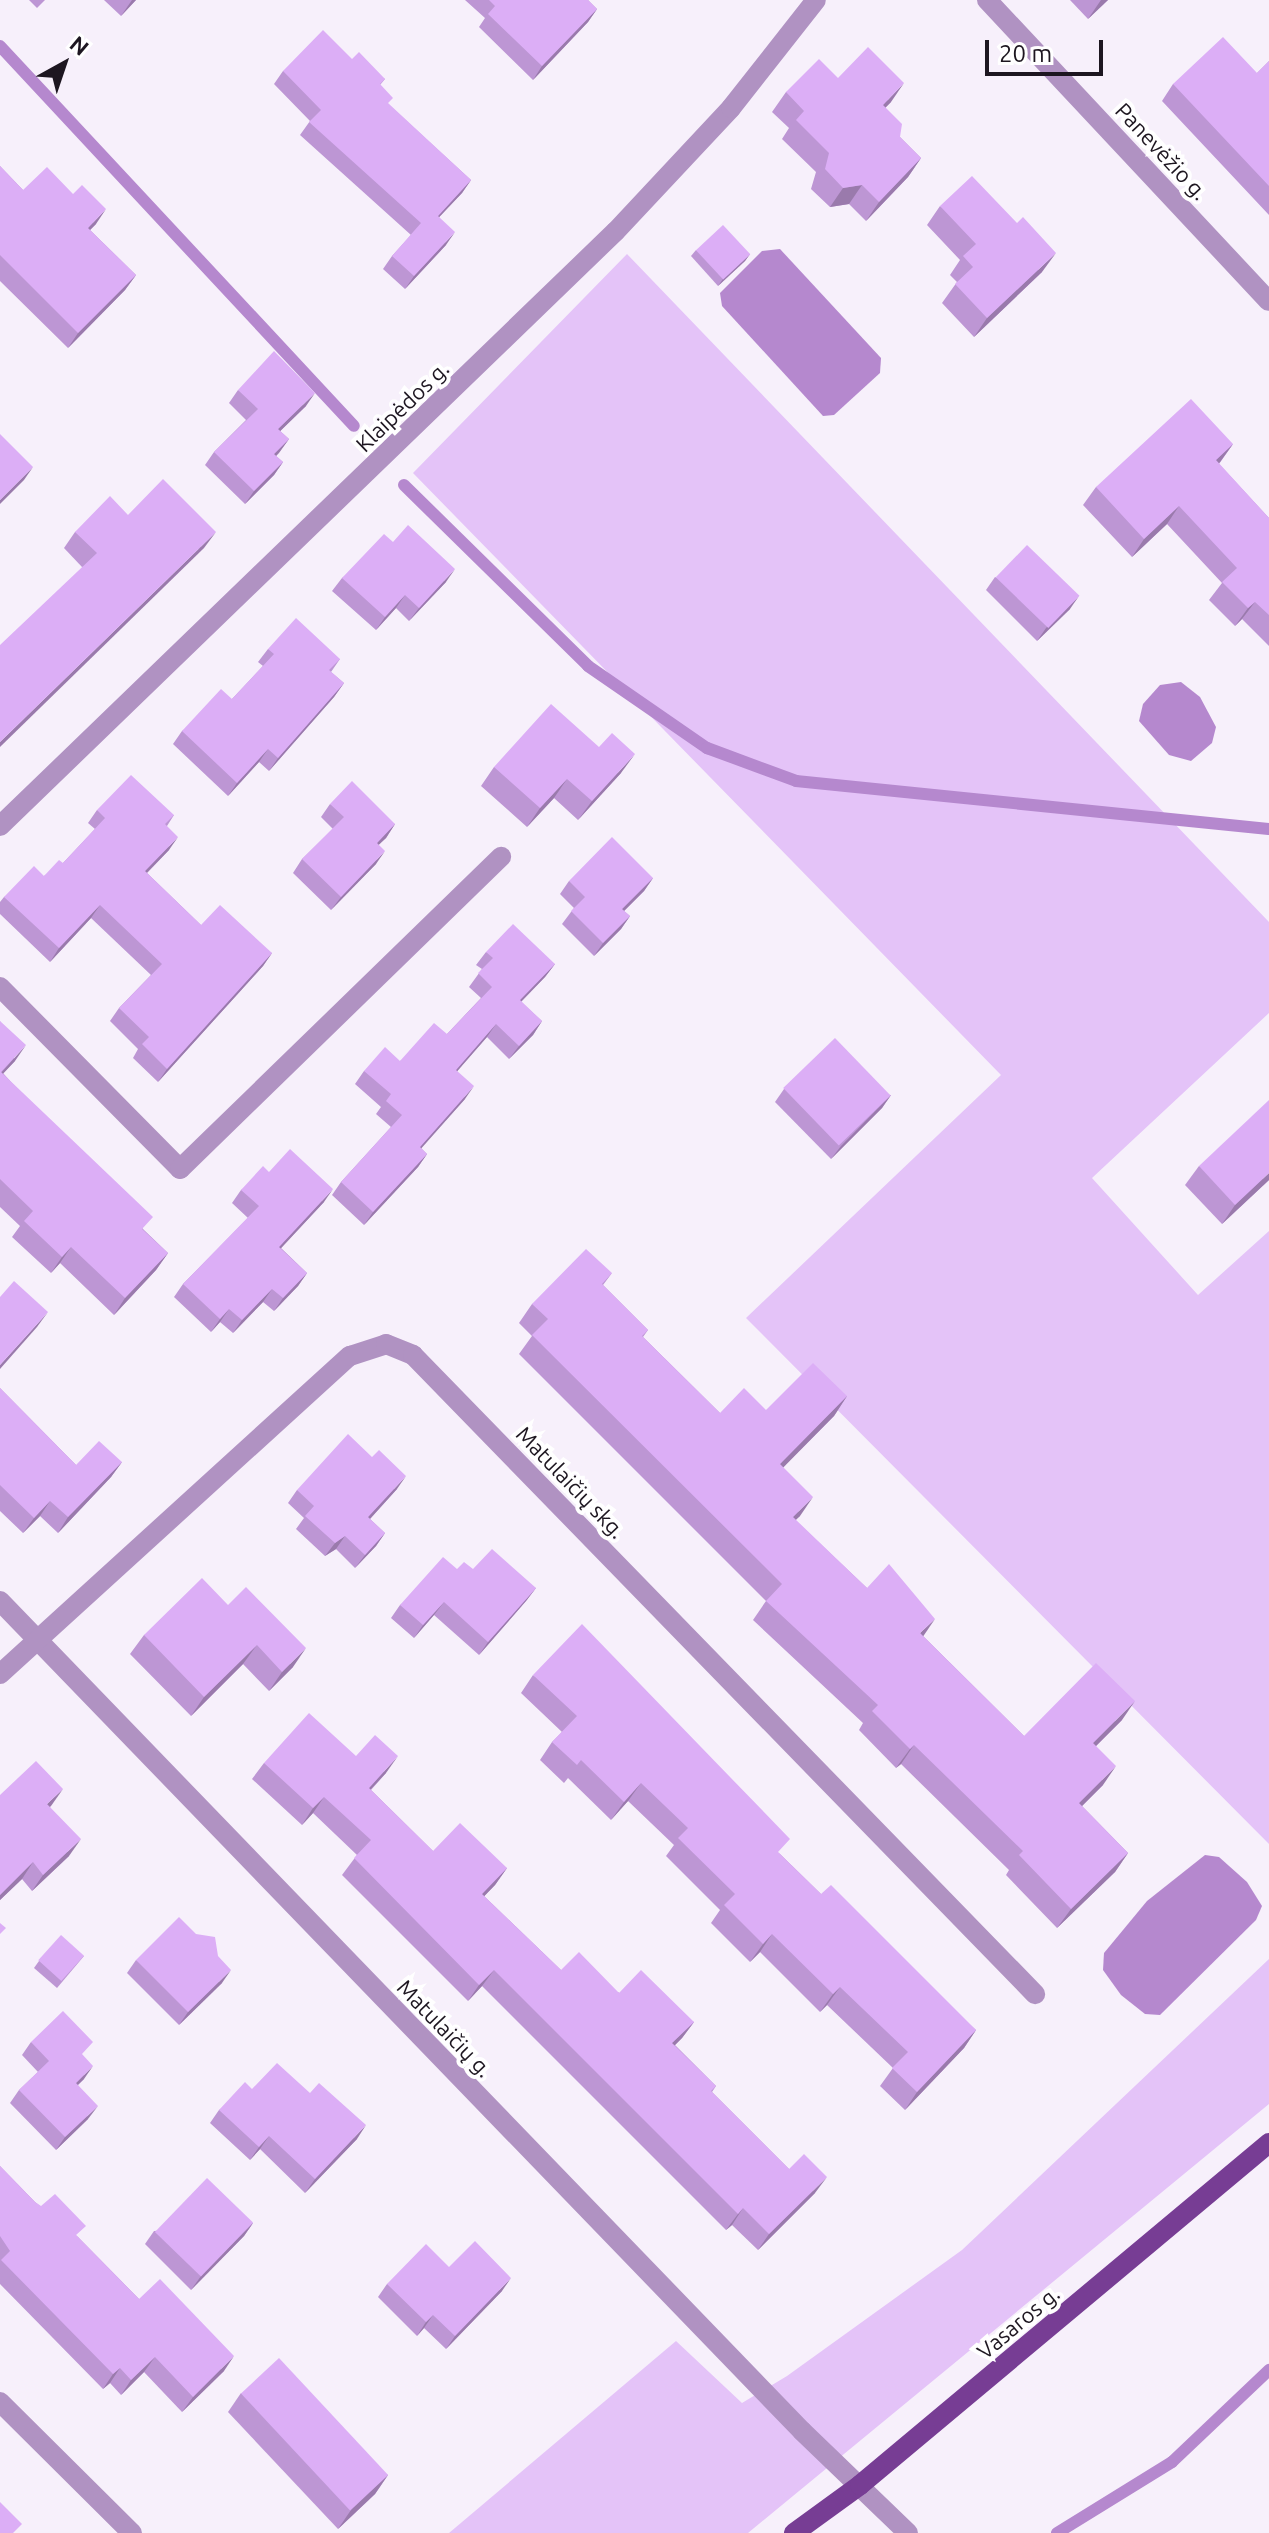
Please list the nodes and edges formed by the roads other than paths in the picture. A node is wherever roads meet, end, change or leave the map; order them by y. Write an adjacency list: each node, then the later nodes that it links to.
1 (816, 0): 4 (street, Klaipėdos g.)
2 (987, 0): 3 (street, Panevėžio g.)
3 (1269, 301)
4 (0, 826)
5 (501, 857): 6 (street)
6 (0, 987)
7 (0, 1601): 8 (street, Matulaičių g.)
8 (37, 1640): 9 (street, Matulaičių skg.); 10 (street, Matulaičių skg.); 13 (street, Matulaičių g.)
9 (0, 1674)
10 (1035, 1994)
11 (1269, 2143): 13 (main road, Vasaros g.)
12 (0, 2402): 14 (street)
13 (860, 2485): 15 (main road, Vasaros g.); 16 (street, Matulaičių g.)
14 (132, 2533)
15 (794, 2533)
16 (908, 2533)

